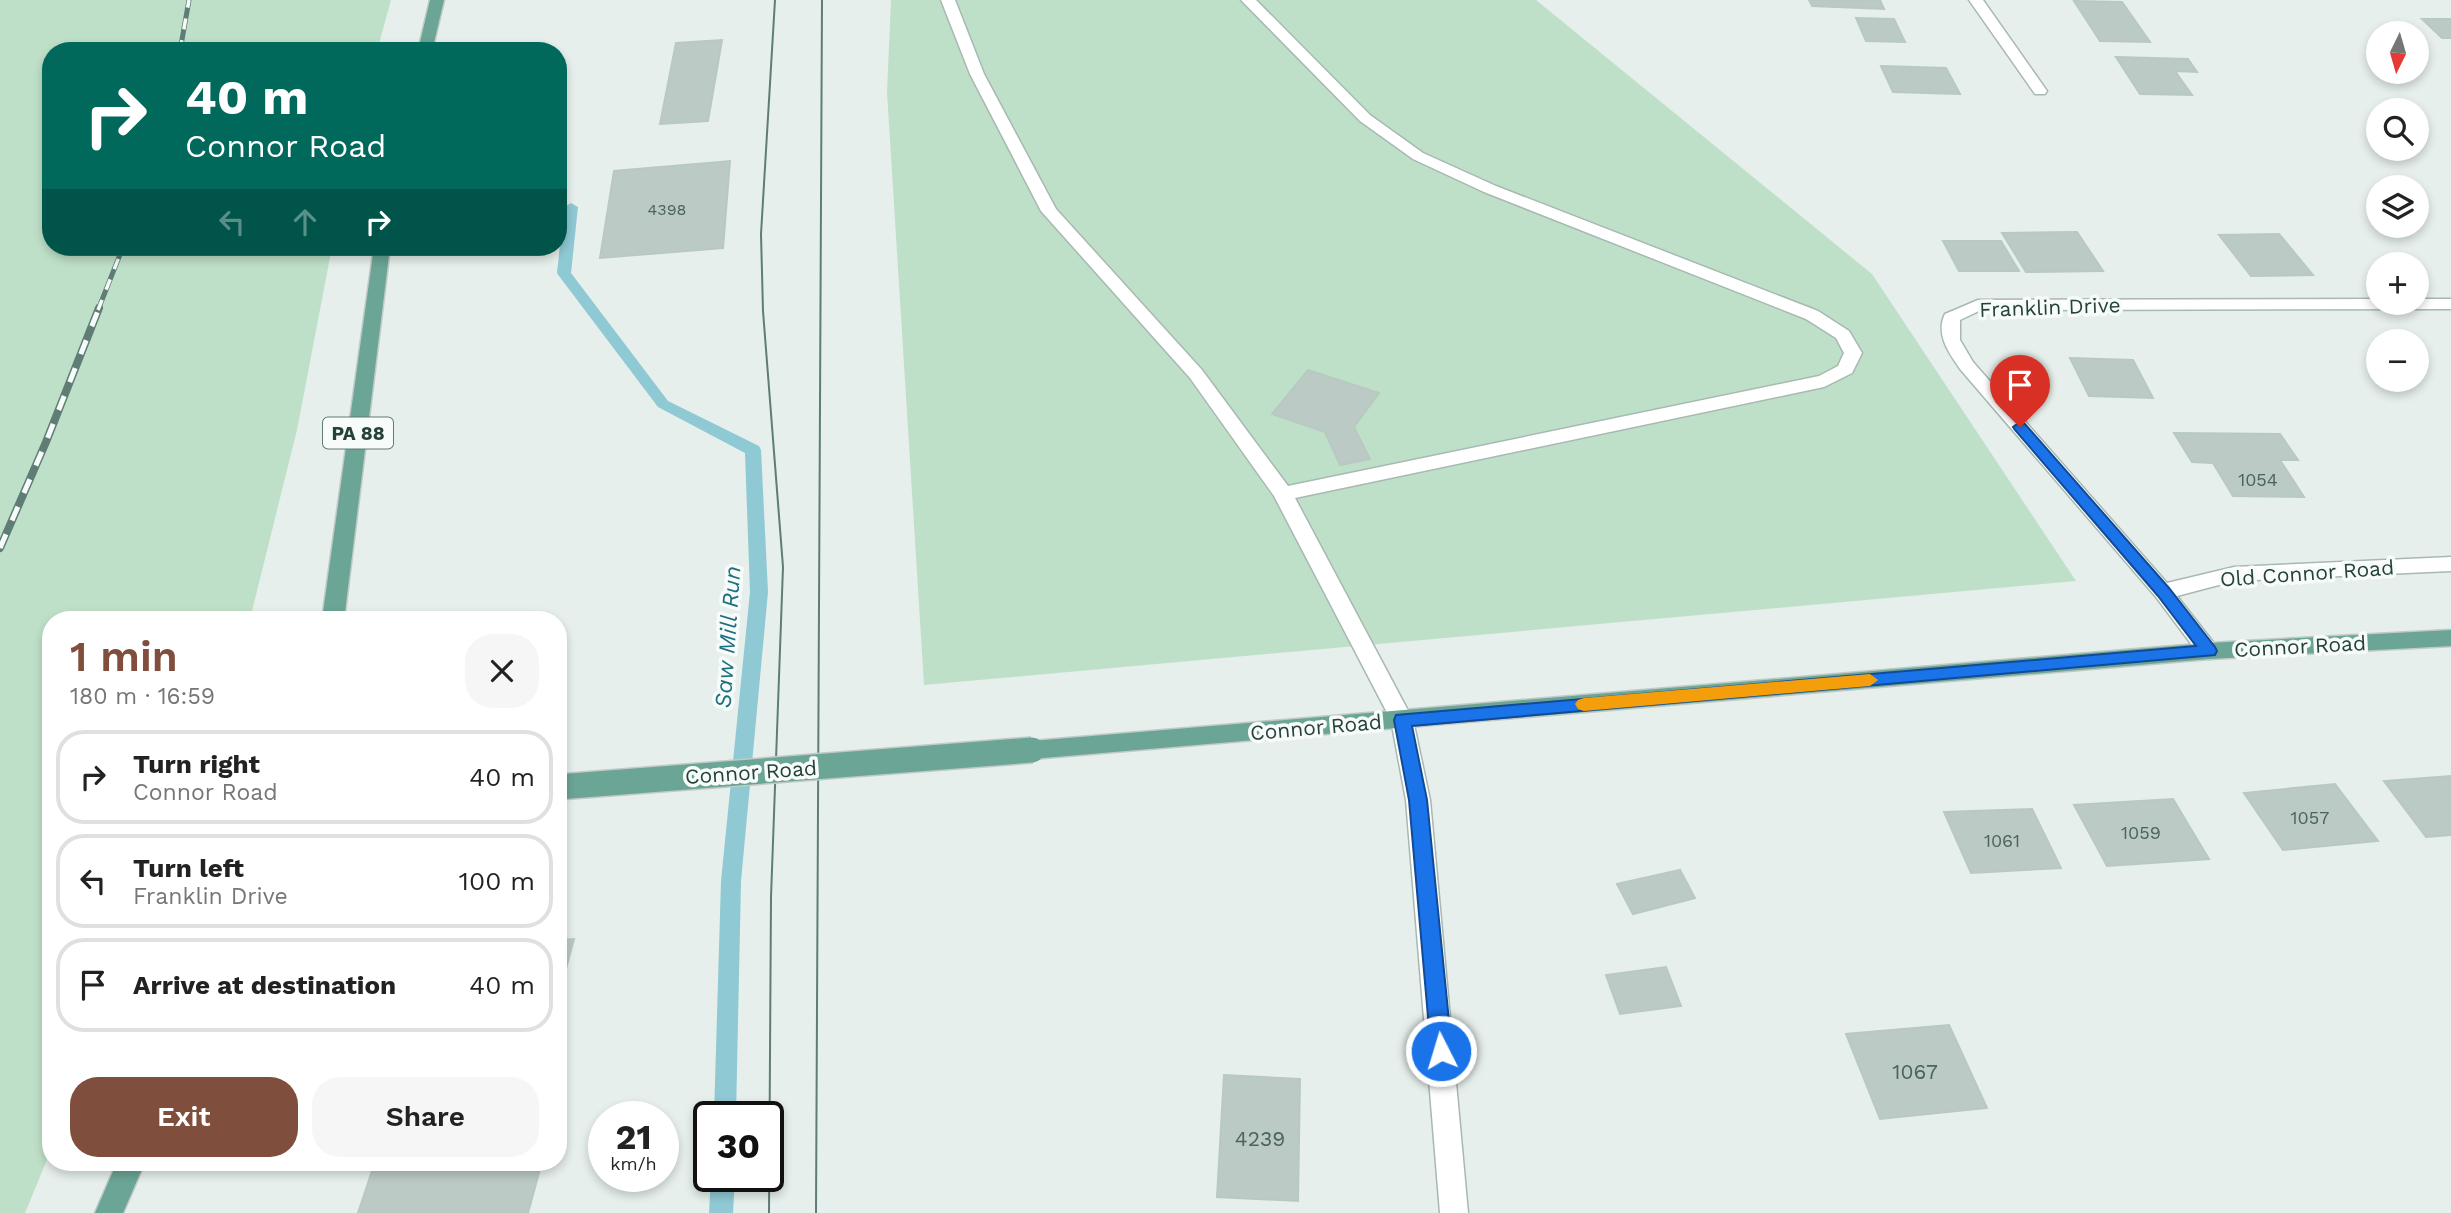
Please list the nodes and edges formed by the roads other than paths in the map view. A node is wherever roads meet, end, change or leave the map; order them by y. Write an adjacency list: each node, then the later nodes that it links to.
1 (437, 0): 5 (main road)
2 (948, 0): 9 (street)
3 (1248, 0): 9 (street)
4 (1976, 0): 6 (street)
5 (427, 42)
6 (2040, 91)
7 (381, 256): 12 (main road, PA 88)
8 (2451, 304): 11 (street, Franklin Drive)
9 (1283, 494): 15 (street)
10 (2451, 564): 11 (street, Old Connor Road)
11 (2163, 592): 14 (street, Franklin Drive)
12 (334, 611)
13 (2451, 638): 14 (main road, Connor Road)
14 (2209, 651): 15 (main road, Connor Road)
15 (1402, 720): 16 (main road, Connor Road, bridge); 19 (street)
16 (567, 786)
17 (127, 1171): 18 (main road)
18 (109, 1213)
19 (1454, 1213)

